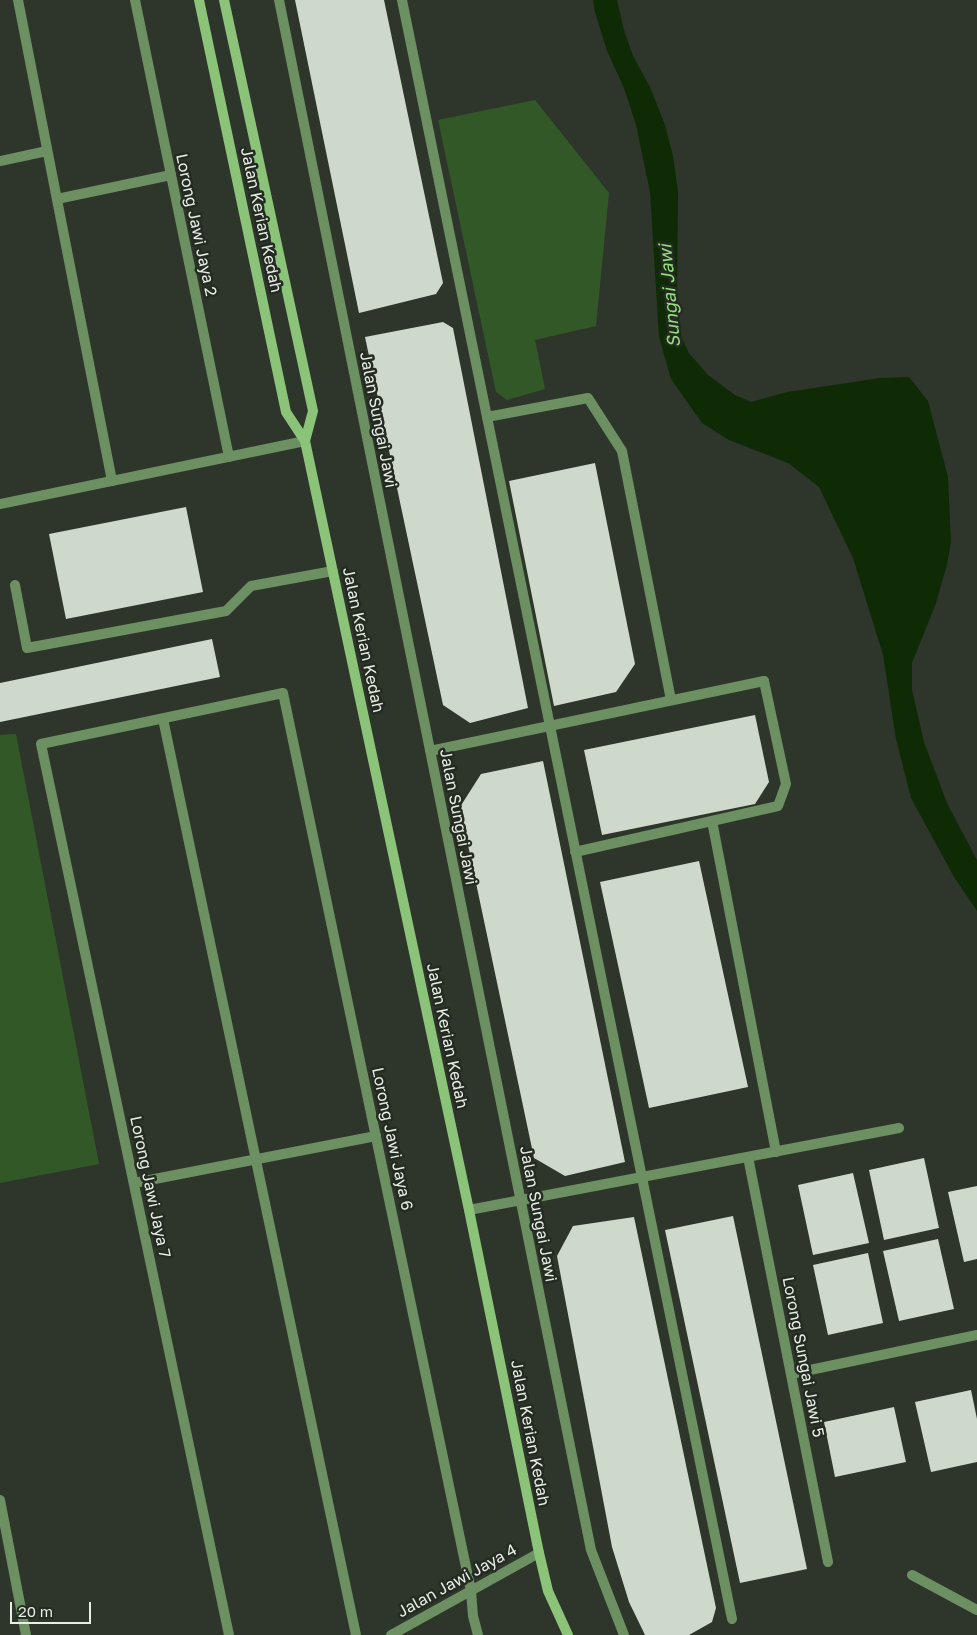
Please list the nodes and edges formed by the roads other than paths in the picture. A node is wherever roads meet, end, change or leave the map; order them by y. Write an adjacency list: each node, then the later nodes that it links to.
1 (18, 0): 7 (street)
2 (135, 0): 9 (street, Lorong Jawi Jaya 2)
3 (200, 0): 12 (main road, Jalan Kerian Kedah)
4 (224, 0): 12 (main road, Jalan Kerian Kedah)
5 (279, 0): 21 (street, Jalan Sungai Jawi)
6 (402, 0): 11 (street)
7 (47, 151): 8 (street); 10 (street)
8 (0, 160)
9 (171, 175): 10 (street); 13 (street, Lorong Jawi Jaya 2)
10 (57, 199): 14 (street)
11 (487, 418): 18 (street); 20 (street)
12 (305, 441): 13 (street); 16 (main road, Jalan Kerian Kedah)
13 (229, 457): 14 (street)
14 (112, 481): 15 (street)
15 (0, 504)
16 (333, 571): 17 (street); 32 (main road, Jalan Kerian Kedah)
17 (15, 585)
18 (670, 700): 20 (street); 22 (street)
19 (164, 719): 25 (street, Lorong Jawi Jaya 6); 28 (street); 30 (street, Lorong Jawi Jaya 7)
20 (550, 726): 21 (street); 23 (street)
21 (430, 751): 31 (street, Jalan Sungai Jawi)
22 (712, 821): 23 (street); 26 (street)
23 (576, 852): 29 (street)
24 (899, 1128): 26 (street)
25 (376, 1136): 28 (street); 39 (street, Lorong Jawi Jaya 6)
26 (776, 1152): 27 (street)
27 (748, 1157): 29 (street); 34 (street, Lorong Sungai Jawi 5)
28 (256, 1159): 30 (street); 44 (street)
29 (642, 1178): 31 (street); 41 (street)
30 (134, 1183): 43 (street, Lorong Jawi Jaya 7)
31 (520, 1201): 32 (street); 48 (street, Jalan Sungai Jawi)
32 (469, 1210): 36 (main road, Jalan Kerian Kedah)
33 (977, 1335): 34 (street)
34 (791, 1374): 37 (street, Lorong Sungai Jawi 5)
35 (0, 1500): 42 (street)
36 (538, 1553): 39 (street, Jalan Jawi Jaya 4); 47 (main road, Jalan Kerian Kedah)
37 (828, 1562)
38 (912, 1575): 40 (street)
39 (471, 1591): 45 (street, Jalan Jawi Jaya 4); 46 (street, Lorong Jawi Jaya 6)
40 (977, 1610)
41 (732, 1619)
42 (26, 1635)
43 (229, 1635)
44 (356, 1635)
45 (391, 1635)
46 (478, 1635)
47 (568, 1635)
48 (624, 1635)

